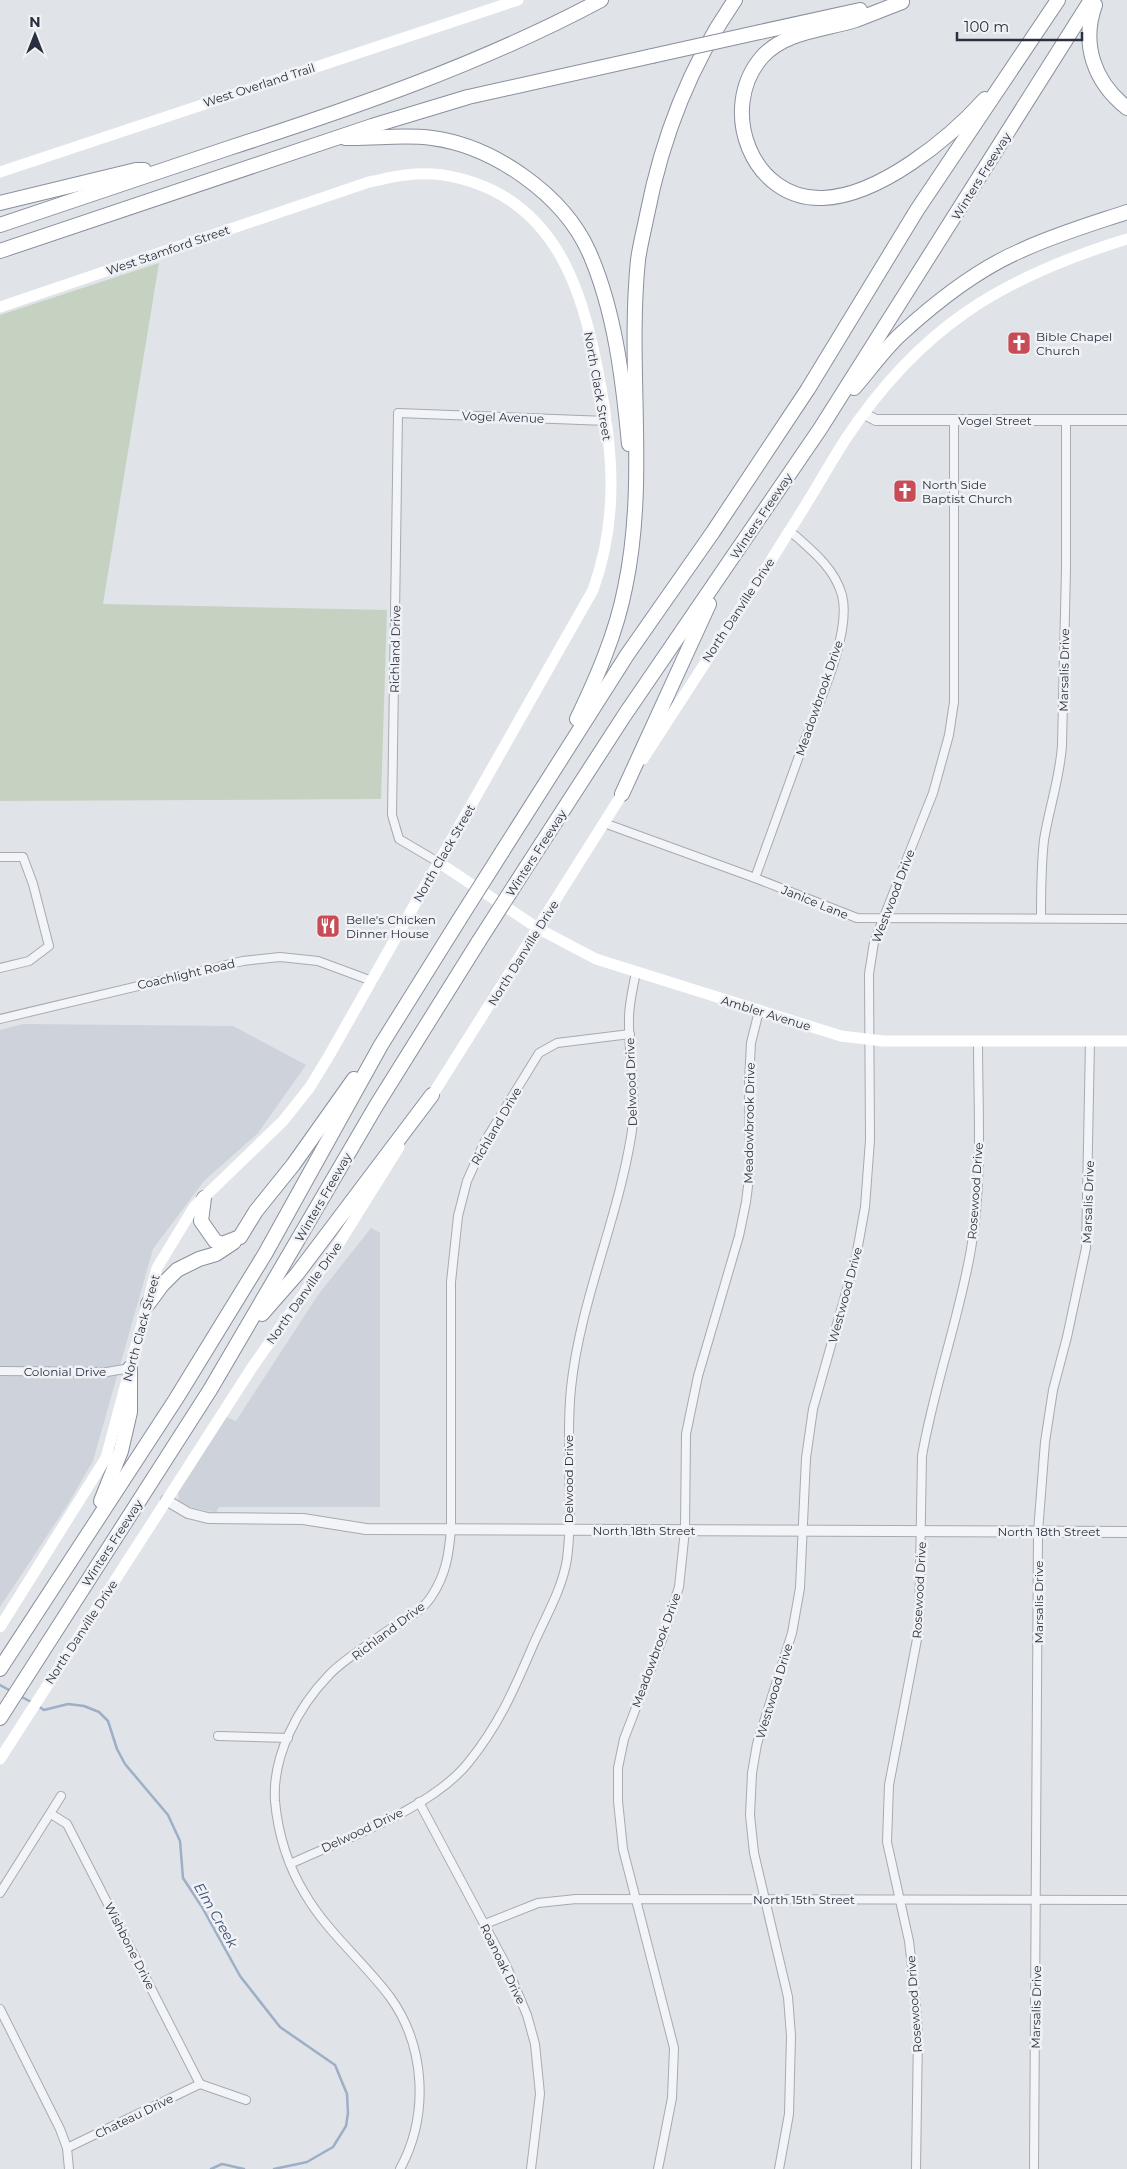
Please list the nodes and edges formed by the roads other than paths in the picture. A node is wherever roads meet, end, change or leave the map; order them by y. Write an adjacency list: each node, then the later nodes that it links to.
1 (518, 0): 12 (main road, West Overland Trail)
2 (601, 0): 11 (highway)
3 (734, 0): 27 (highway)
4 (1058, 0): 8 (highway, Winters Freeway)
5 (1091, 0): 26 (highway, Winters Freeway)
6 (1096, 0): 9 (highway)
7 (906, 1): 8 (highway); 10 (highway, bridge)
8 (1025, 53): 30 (highway, Winters Freeway)
9 (1127, 108)
10 (334, 138): 18 (highway); 27 (highway)
11 (162, 170): 14 (highway); 16 (highway)
12 (0, 172)
13 (336, 194): 19 (main road, West Stamford Street); 25 (main road, North Clack Street)
14 (0, 203)
15 (1127, 212): 26 (highway)
16 (0, 225)
17 (1127, 238): 21 (main road, North Danville Drive)
18 (0, 251)
19 (0, 307)
20 (398, 413): 25 (street, Vogel Avenue); 34 (street, Richland Drive)
21 (864, 414): 23 (street, Vogel Street); 28 (main road, North Danville Drive)
22 (1066, 419): 23 (street, Vogel Street); 24 (street, Vogel Street); 36 (street, Marsalis Drive)
23 (954, 420): 38 (street, Westwood Drive)
24 (1127, 420)
25 (607, 421): 34 (main road, North Clack Street)
26 (820, 429): 29 (highway, Winters Freeway)
27 (633, 529): 30 (highway)
28 (790, 531): 31 (main road, North Danville Drive); 35 (street, Meadowbrook Drive)
29 (737, 550): 31 (highway); 55 (highway, Winters Freeway, bridge)
30 (540, 790): 50 (highway, Winters Freeway, bridge)
31 (622, 794): 32 (main road, North Danville Drive)
32 (604, 823): 35 (street, Janice Lane); 39 (main road, North Danville Drive)
33 (0, 857): 40 (street)
34 (438, 862): 39 (main road, Ambler Avenue); 42 (main road, North Clack Street)
35 (755, 878): 38 (street, Janice Lane)
36 (1041, 918): 37 (street, Janice Lane); 38 (street, Janice Lane)
37 (1127, 919)
38 (882, 920): 46 (street, Westwood Drive)
39 (539, 929): 41 (main road, Ambler Avenue); 51 (main road, North Danville Drive)
40 (0, 968)
41 (636, 972): 43 (main road, Ambler Avenue); 45 (street, Delwood Drive)
42 (372, 981): 44 (street, Coachlight Road); 52 (main road, North Clack Street)
43 (759, 1010): 46 (main road, Ambler Avenue); 61 (street, Meadowbrook Drive)
44 (0, 1019)
45 (630, 1034): 59 (street, Richland Drive); 60 (street, Delwood Drive)
46 (869, 1040): 47 (main road, Ambler Avenue); 62 (street, Westwood Drive)
47 (978, 1041): 48 (main road, Ambler Avenue); 63 (street, Rosewood Drive)
48 (1090, 1041): 49 (main road, Ambler Avenue); 64 (street, Marsalis Drive)
49 (1127, 1041)
50 (381, 1045): 53 (highway); 66 (highway, Winters Freeway)
51 (432, 1095): 55 (highway); 58 (main road, North Danville Drive)
52 (204, 1198): 53 (highway); 54 (main road, North Clack Street)
53 (240, 1237): 54 (highway)
54 (148, 1304): 56 (main road, North Clack Street)
55 (241, 1337): 69 (highway, Winters Freeway)
56 (130, 1368): 57 (street, Colonial Drive); 66 (highway); 67 (main road, North Clack Street)
57 (0, 1371)
58 (166, 1500): 59 (street, North 18th Street); 72 (main road, North Danville Drive)
59 (451, 1529): 60 (street, North 18th Street); 71 (street, Richland Drive)
60 (568, 1530): 61 (street, North 18th Street); 74 (street, Delwood Drive)
61 (686, 1530): 62 (street, North 18th Street); 78 (street, Meadowbrook Drive)
62 (803, 1530): 63 (street, North 18th Street); 79 (street, Westwood Drive)
63 (921, 1530): 64 (street, North 18th Street); 81 (street, Rosewood Drive)
64 (1038, 1532): 65 (street, North 18th Street); 80 (street, Marsalis Drive)
65 (1127, 1532)
66 (80, 1544): 68 (highway, Winters Freeway)
67 (0, 1627)
68 (3, 1664)
69 (1, 1716)
70 (218, 1736): 71 (street)
71 (288, 1738): 76 (street, Richland Drive)
72 (0, 1759)
73 (61, 1796): 75 (street)
74 (419, 1802): 76 (street, Delwood Drive); 83 (street, Roanoak Drive)
75 (52, 1814): 77 (street); 85 (street, Wishbone Drive)
76 (290, 1864): 89 (street, Richland Drive)
77 (0, 1893)
78 (637, 1898): 79 (street, North 15th Street); 83 (street, North 15th Street); 91 (street, Meadowbrook Drive)
79 (766, 1899): 81 (street, North 15th Street); 92 (street, Westwood Drive)
80 (1037, 1899): 81 (street, North 15th Street); 82 (street, North 15th Street); 94 (street, Marsalis Drive)
81 (899, 1900): 93 (street, Rosewood Drive)
82 (1127, 1900)
83 (485, 1924): 90 (street, Roanoak Drive)
84 (0, 2009): 87 (street)
85 (200, 2084): 86 (street); 87 (street, Chateau Drive)
86 (246, 2100)
87 (67, 2148): 88 (street)
88 (69, 2169)
89 (400, 2169)
90 (531, 2169)
91 (658, 2169)
92 (779, 2169)
93 (916, 2169)
94 (1034, 2169)

